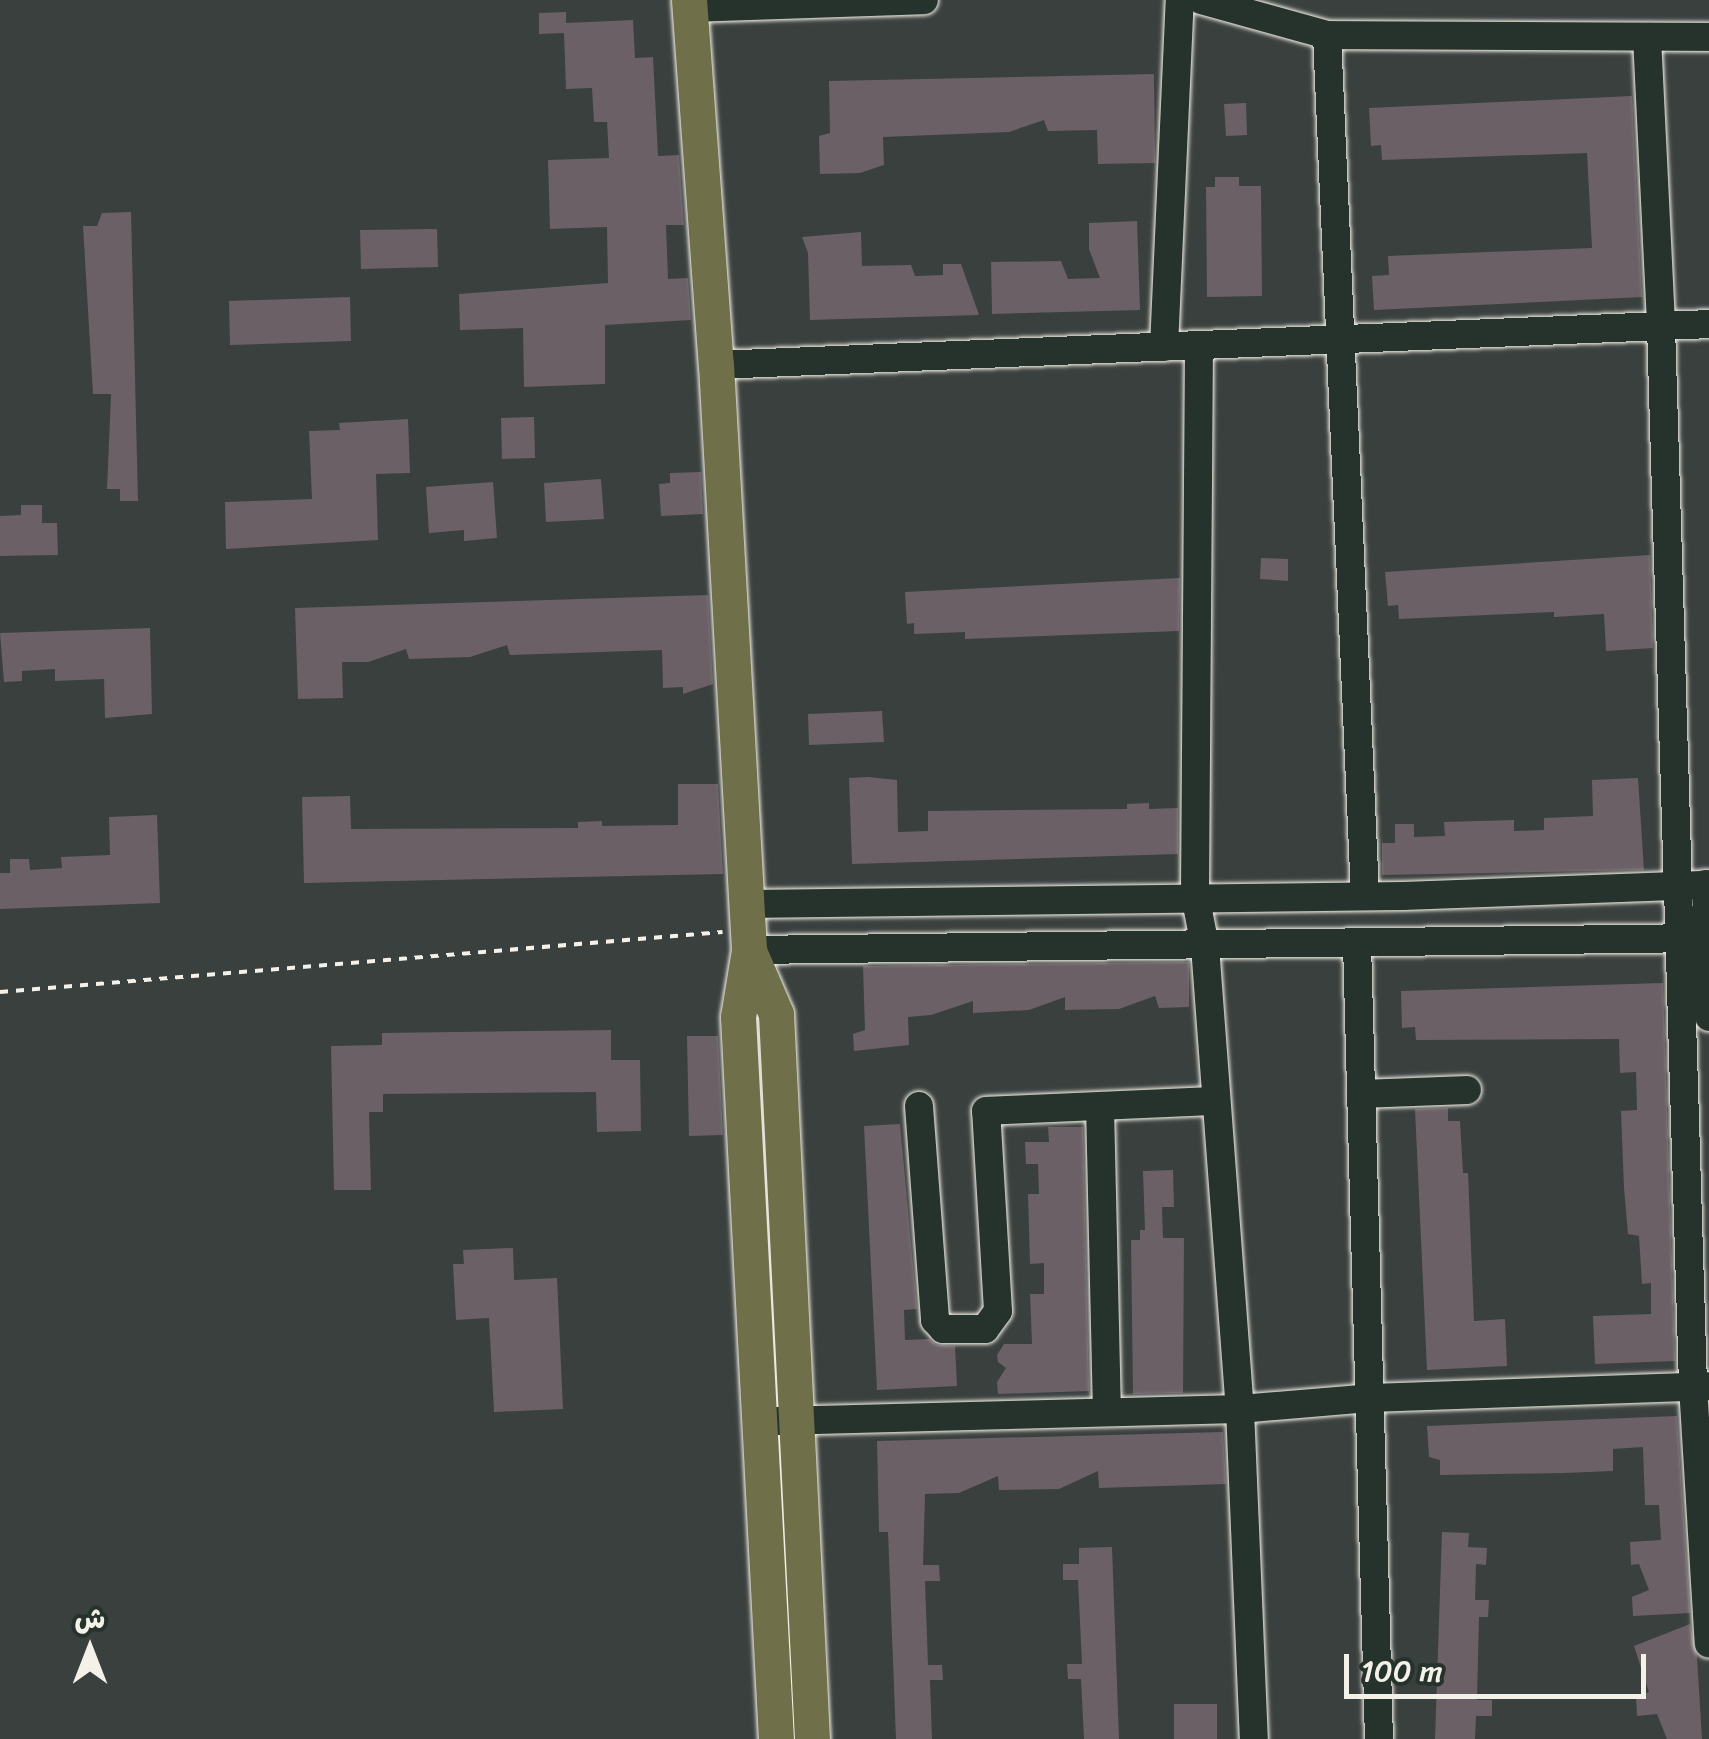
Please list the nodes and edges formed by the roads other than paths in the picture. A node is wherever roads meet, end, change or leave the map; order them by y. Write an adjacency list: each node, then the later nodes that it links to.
1 (924, 0): 4 (street)
2 (1180, 0): 12 (street)
3 (1201, 0): 5 (street)
4 (689, 4): 13 (main road)
5 (1326, 34): 6 (street); 10 (street)
6 (1647, 36): 7 (street); 9 (street)
7 (1709, 36)
8 (1709, 324): 9 (street)
9 (1661, 326): 10 (street); 14 (street)
10 (1338, 340): 11 (street); 16 (street)
11 (1199, 345): 12 (street); 15 (street)
12 (1164, 346): 13 (street)
13 (716, 365): 18 (main road)
14 (1698, 885): 17 (street); 19 (street)
15 (1195, 895): 16 (street); 18 (street); 22 (street)
16 (1364, 896): 17 (street)
17 (1403, 896): 20 (street)
18 (748, 928): 22 (street); 33 (main road); 34 (main road)
19 (1698, 938): 20 (street); 23 (street); 29 (street)
20 (1404, 942): 21 (street)
21 (1357, 943): 22 (street); 25 (street)
22 (1205, 946): 26 (street)
23 (1709, 1017)
24 (1467, 1090): 25 (street)
25 (1361, 1094): 30 (street)
26 (1216, 1101): 28 (street); 31 (street)
27 (919, 1106): 28 (street)
28 (1100, 1106): 32 (street)
29 (1701, 1386): 30 (street); 35 (street)
30 (1370, 1398): 31 (street); 39 (street)
31 (1240, 1409): 32 (street); 38 (street)
32 (1107, 1412): 33 (street)
33 (796, 1420): 34 (street); 37 (main road)
34 (756, 1422): 36 (main road)
35 (1709, 1644)
36 (776, 1739)
37 (812, 1739)
38 (1254, 1739)
39 (1378, 1739)

